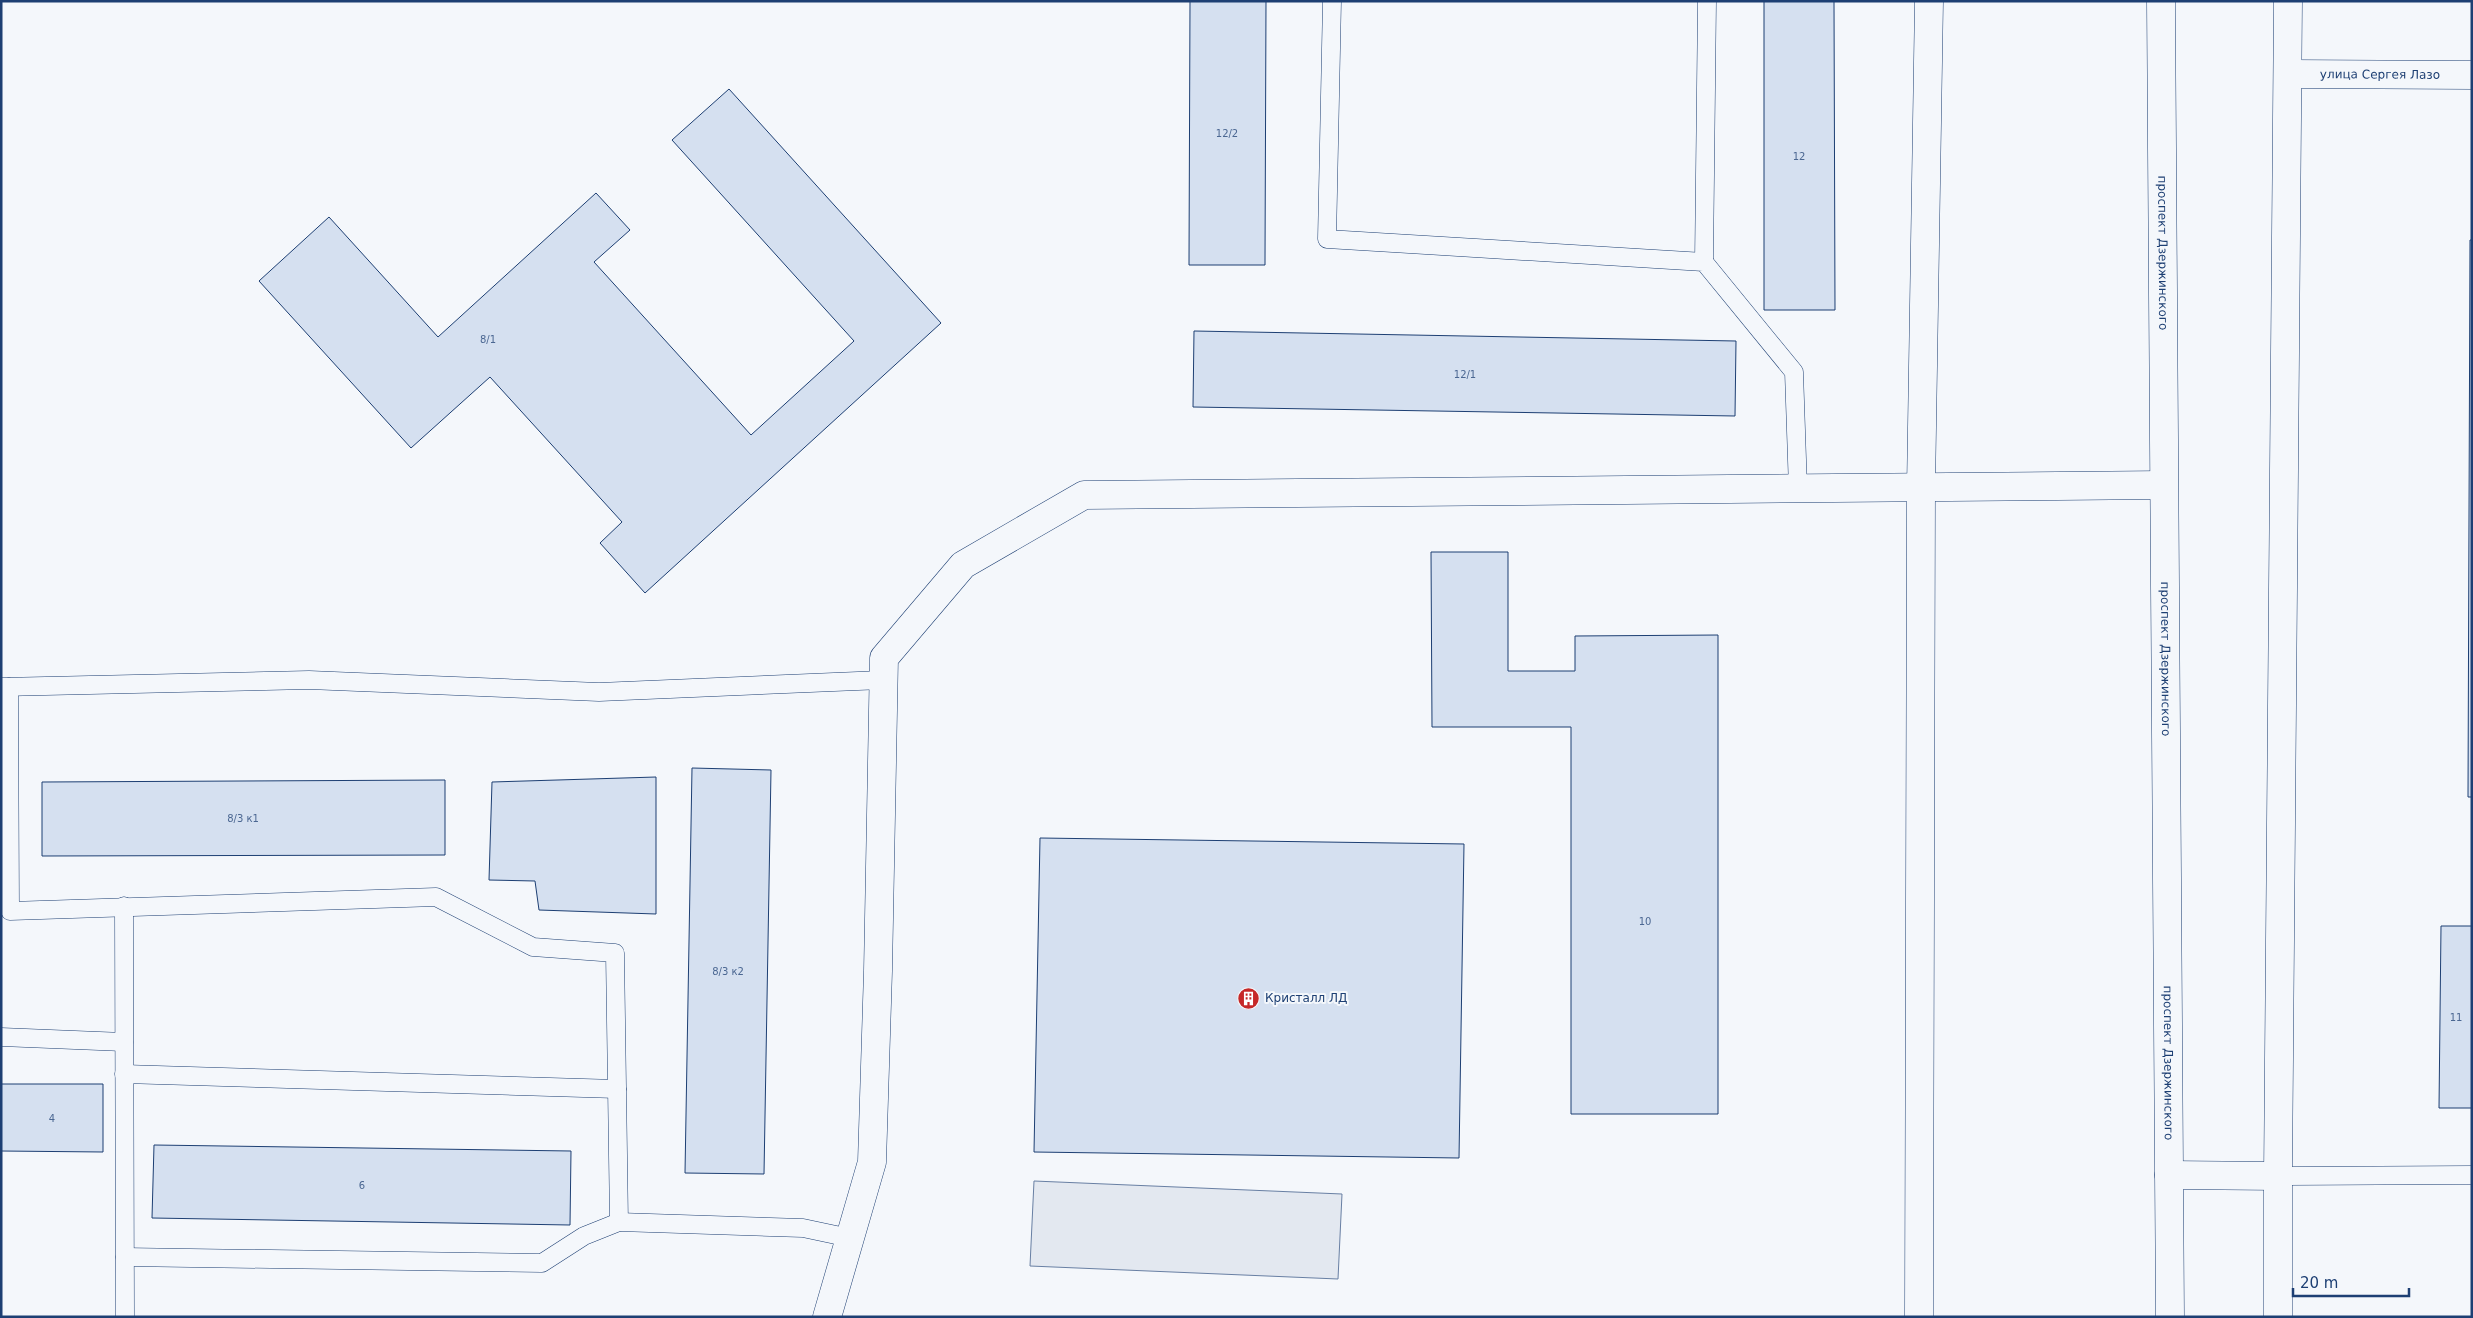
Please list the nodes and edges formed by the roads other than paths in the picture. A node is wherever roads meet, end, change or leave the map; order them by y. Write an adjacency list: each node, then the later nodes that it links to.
1 (1332, 1): 8 (lane)
2 (1707, 1): 8 (lane)
3 (1929, 1): 10 (street)
4 (2161, 1): 9 (street, проспект Дзержинского)
5 (2288, 1): 6 (street)
6 (2289, 74): 7 (street, улица Сергея Лазо); 21 (street)
7 (2472, 76)
8 (1704, 262): 11 (lane)
9 (2163, 485): 10 (street); 19 (street, проспект Дзержинского)
10 (1921, 488): 11 (street); 27 (street)
11 (1798, 489): 12 (street)
12 (882, 680): 13 (lane); 23 (street)
13 (5, 687): 14 (lane)
14 (124, 906): 16 (lane); 18 (lane)
15 (1, 1037): 16 (lane)
16 (124, 1042): 17 (lane)
17 (124, 1074): 18 (lane); 24 (lane)
18 (618, 1088): 22 (lane)
19 (2169, 1175): 21 (street); 28 (street, проспект Дзержинского)
20 (2472, 1175): 21 (lane)
21 (2278, 1176): 29 (street)
22 (619, 1222): 23 (lane); 24 (lane)
23 (850, 1238): 26 (street)
24 (125, 1256): 25 (lane)
25 (125, 1317)
26 (827, 1317)
27 (1919, 1317)
28 (2170, 1317)
29 (2278, 1317)

